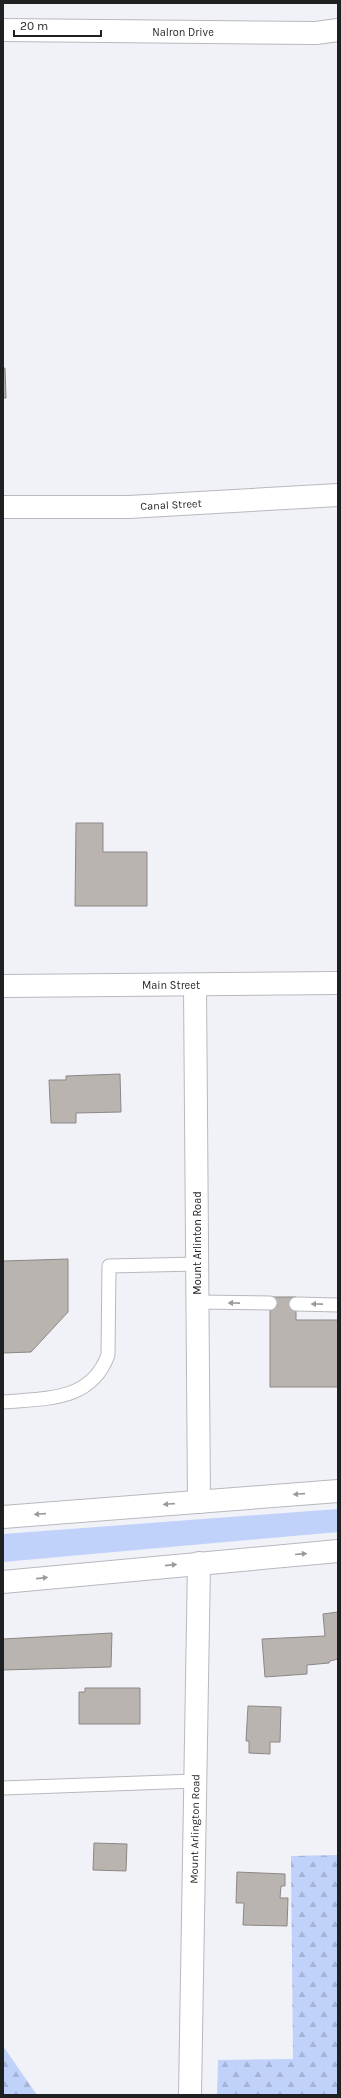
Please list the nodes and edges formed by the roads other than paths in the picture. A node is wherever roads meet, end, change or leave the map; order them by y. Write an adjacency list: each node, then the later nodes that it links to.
1 (3, 30): 2 (main road, Nalron Drive)
2 (338, 30)
3 (338, 495): 4 (main road, Canal Street)
4 (3, 507)
5 (338, 983): 6 (main road, Main Street)
6 (195, 985): 7 (main road, Main Street); 8 (main road, Mount Arlinton Road)
7 (3, 986)
8 (197, 1264): 9 (main road, Mount Arlinton Road); 13 (lane)
9 (197, 1302): 10 (lane, one-way to 9); 15 (main road, Mount Arlinton Road)
10 (270, 1303)
11 (296, 1304): 12 (lane, one-way to 11)
12 (338, 1305)
13 (3, 1402)
14 (338, 1491): 15 (main road, one-way to 15)
15 (199, 1502): 16 (main road, one-way to 16)
16 (3, 1517)
17 (338, 1551): 18 (main road, one-way to 17)
18 (199, 1563): 19 (main road, one-way to 18); 20 (main road, Mount Arlington Road)
19 (3, 1582)
20 (195, 1780): 21 (lane); 22 (main road, Mount Arlington Road)
21 (3, 1788)
22 (190, 2095)

